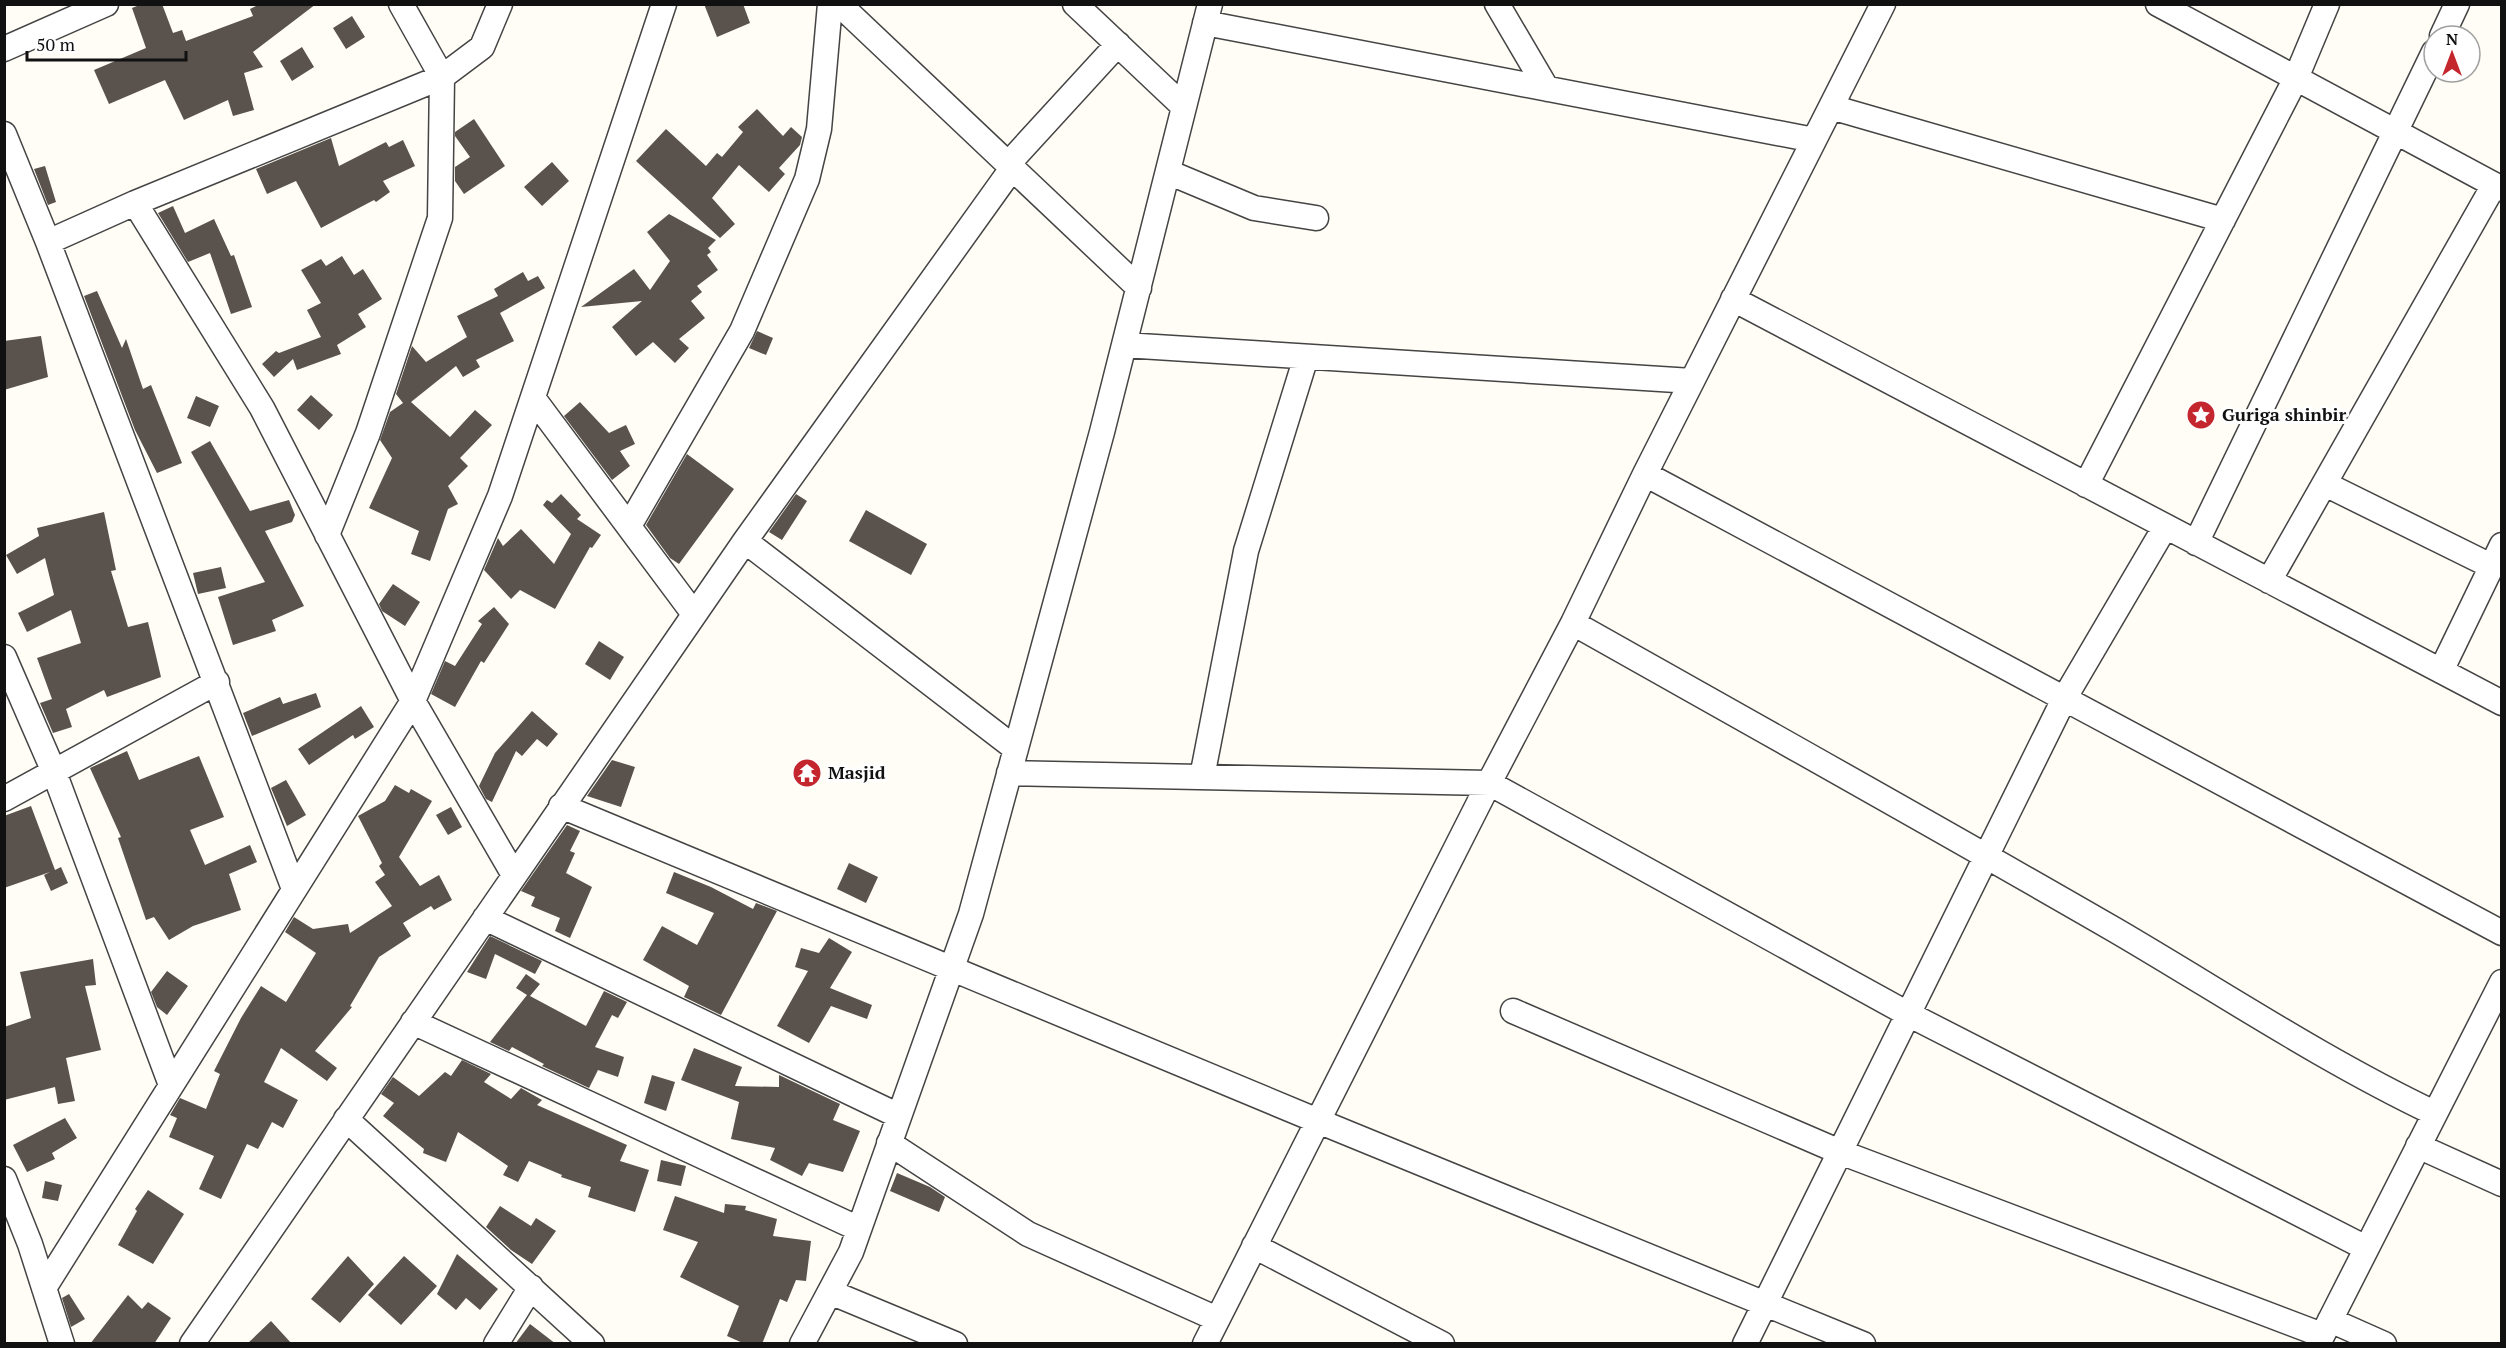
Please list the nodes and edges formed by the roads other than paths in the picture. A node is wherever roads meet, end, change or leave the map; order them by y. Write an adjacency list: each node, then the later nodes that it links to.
1 (106, 4): 16 (street)
2 (401, 4): 17 (street)
3 (500, 4): 17 (street)
4 (664, 4): 38 (street)
5 (830, 4): 42 (street)
6 (838, 4): 26 (street)
7 (1075, 4): 15 (street)
8 (1497, 4): 20 (street)
9 (1883, 4): 21 (street)
10 (2158, 4): 19 (street)
11 (2327, 4): 19 (street)
12 (2457, 4): 14 (street)
13 (1208, 14): 20 (street); 22 (street)
14 (2448, 24)
15 (1118, 44): 22 (street); 26 (street)
16 (4, 49)
17 (442, 77): 29 (street); 44 (street)
18 (2422, 77): 23 (street)
19 (2296, 78): 23 (street); 31 (street)
20 (1546, 89): 25 (street)
21 (1831, 106): 25 (street); 31 (street)
22 (1184, 107): 27 (street)
23 (2396, 132): 28 (street); 46 (street)
24 (4, 134): 32 (street)
25 (1814, 140): 34 (street)
26 (1011, 165): 33 (street); 45 (street)
27 (1168, 172): 30 (street); 33 (street)
28 (2498, 187): 40 (street)
29 (135, 203): 32 (street); 44 (street)
30 (1316, 218)
31 (2223, 220): 41 (street)
32 (48, 242): 53 (street)
33 (1138, 288): 35 (street)
34 (1733, 299): 37 (street); 41 (street)
35 (1124, 345): 36 (street); 57 (street)
36 (1306, 357): 37 (street); 60 (street)
37 (1692, 381): 39 (street)
38 (533, 398): 42 (street); 55 (street)
39 (1645, 474): 50 (street); 54 (street)
40 (2325, 484): 47 (street); 48 (street)
41 (2086, 485): 43 (street)
42 (629, 526): 49 (street)
43 (2165, 527): 46 (street); 54 (street)
44 (327, 535): 55 (street)
45 (745, 541): 49 (street); 57 (street)
46 (2196, 543): 48 (street)
47 (2496, 556): 52 (street)
48 (2269, 581): 52 (street)
49 (694, 614): 63 (street)
50 (1573, 623): 61 (street); 64 (street)
51 (4, 657): 58 (street)
52 (2441, 671): 56 (street)
53 (217, 682): 58 (street); 66 (street)
54 (2064, 699): 64 (street); 68 (street)
55 (413, 701): 65 (street); 66 (street)
56 (2502, 703)
57 (1016, 749): 59 (street)
58 (54, 772): 62 (street); 74 (street)
59 (1010, 773): 60 (street); 69 (street)
60 (1202, 777): 61 (street)
61 (1489, 783): 72 (street); 78 (street)
62 (4, 800)
63 (561, 806): 65 (street); 69 (street)
64 (1986, 856): 72 (street); 75 (street)
65 (514, 875): 67 (street)
66 (294, 889): 74 (street)
67 (484, 918): 73 (street); 76 (street)
68 (2502, 933)
69 (952, 967): 76 (street); 78 (street)
70 (2502, 982): 75 (street)
71 (1513, 1011): 81 (street)
72 (1908, 1014): 81 (street); 86 (street)
73 (413, 1022): 77 (street); 84 (street)
74 (171, 1084): 88 (street)
75 (2434, 1113): 80 (street)
76 (899, 1116): 79 (street)
77 (346, 1119): 87 (street); 94 (street)
78 (1318, 1121): 85 (street); 90 (street)
79 (889, 1143): 84 (street); 91 (street)
80 (2418, 1146): 83 (street); 86 (street)
81 (1840, 1152): 90 (street); 92 (street)
82 (4, 1179): 88 (street)
83 (2502, 1184)
84 (859, 1229): 89 (street)
85 (1254, 1246): 91 (street); 100 (street)
86 (2366, 1248): 92 (street)
87 (531, 1287): 95 (street); 96 (street)
88 (44, 1288): 93 (street)
89 (830, 1292): 97 (street); 98 (street)
90 (1765, 1304): 101 (street); 102 (street)
91 (1217, 1319): 99 (street)
92 (2323, 1333): 103 (street)
93 (62, 1344)
94 (192, 1344)
95 (496, 1344)
96 (592, 1344)
97 (802, 1344)
98 (955, 1344)
99 (1205, 1344)
100 (1442, 1344)
101 (1745, 1344)
102 (1863, 1344)
103 (2384, 1344)

